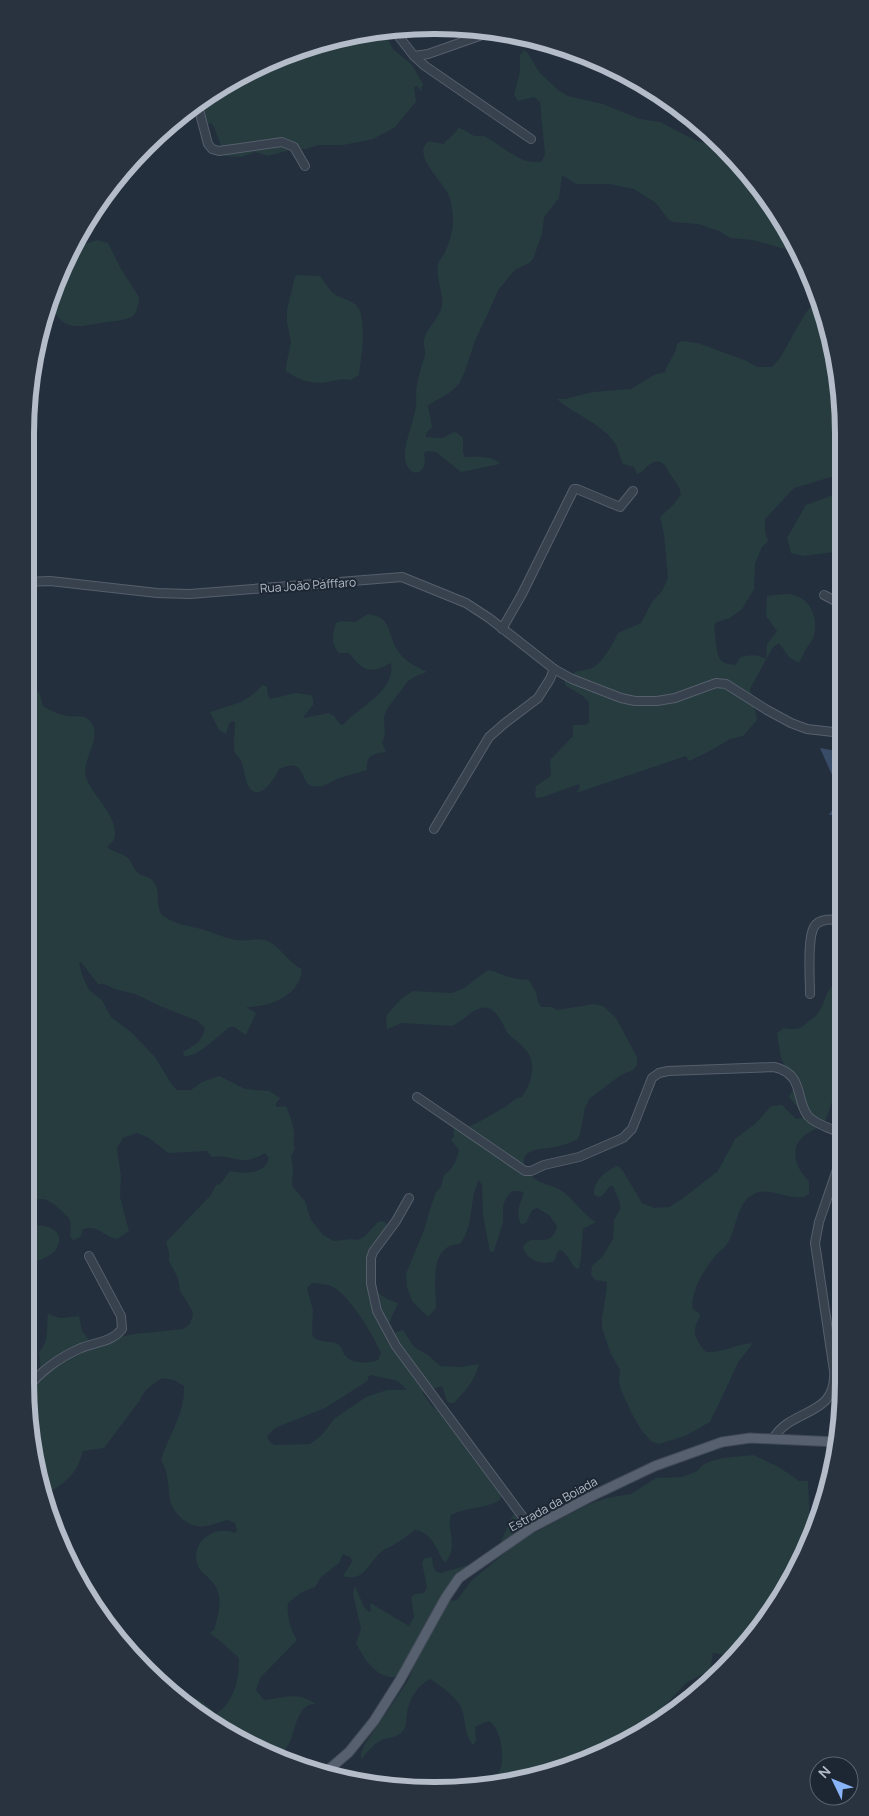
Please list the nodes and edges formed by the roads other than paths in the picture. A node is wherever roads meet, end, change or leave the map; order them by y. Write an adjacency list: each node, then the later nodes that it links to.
1 (399, 36): 3 (street)
2 (478, 36): 3 (street)
3 (414, 56): 5 (street)
4 (199, 111): 6 (street)
5 (531, 139)
6 (305, 166)
7 (632, 491): 11 (street)
8 (34, 582): 11 (street, Rua João Páfffaro)
9 (824, 595): 10 (street)
10 (835, 601)
11 (502, 629): 12 (street, Rua João Páfffaro)
12 (554, 670): 13 (street, Rua João Páfffaro); 14 (street)
13 (835, 732)
14 (434, 829)
15 (835, 920): 16 (street)
16 (810, 994)
17 (417, 1097): 18 (street)
18 (835, 1131)
19 (835, 1175): 23 (street)
20 (409, 1198): 25 (street)
21 (89, 1256): 22 (street)
22 (34, 1381)
23 (772, 1439): 24 (main road, Estrada da Boiada); 25 (main road, Estrada da Boiada)
24 (831, 1442)
25 (531, 1528): 26 (main road, Estrada da Boiada)
26 (330, 1769)

